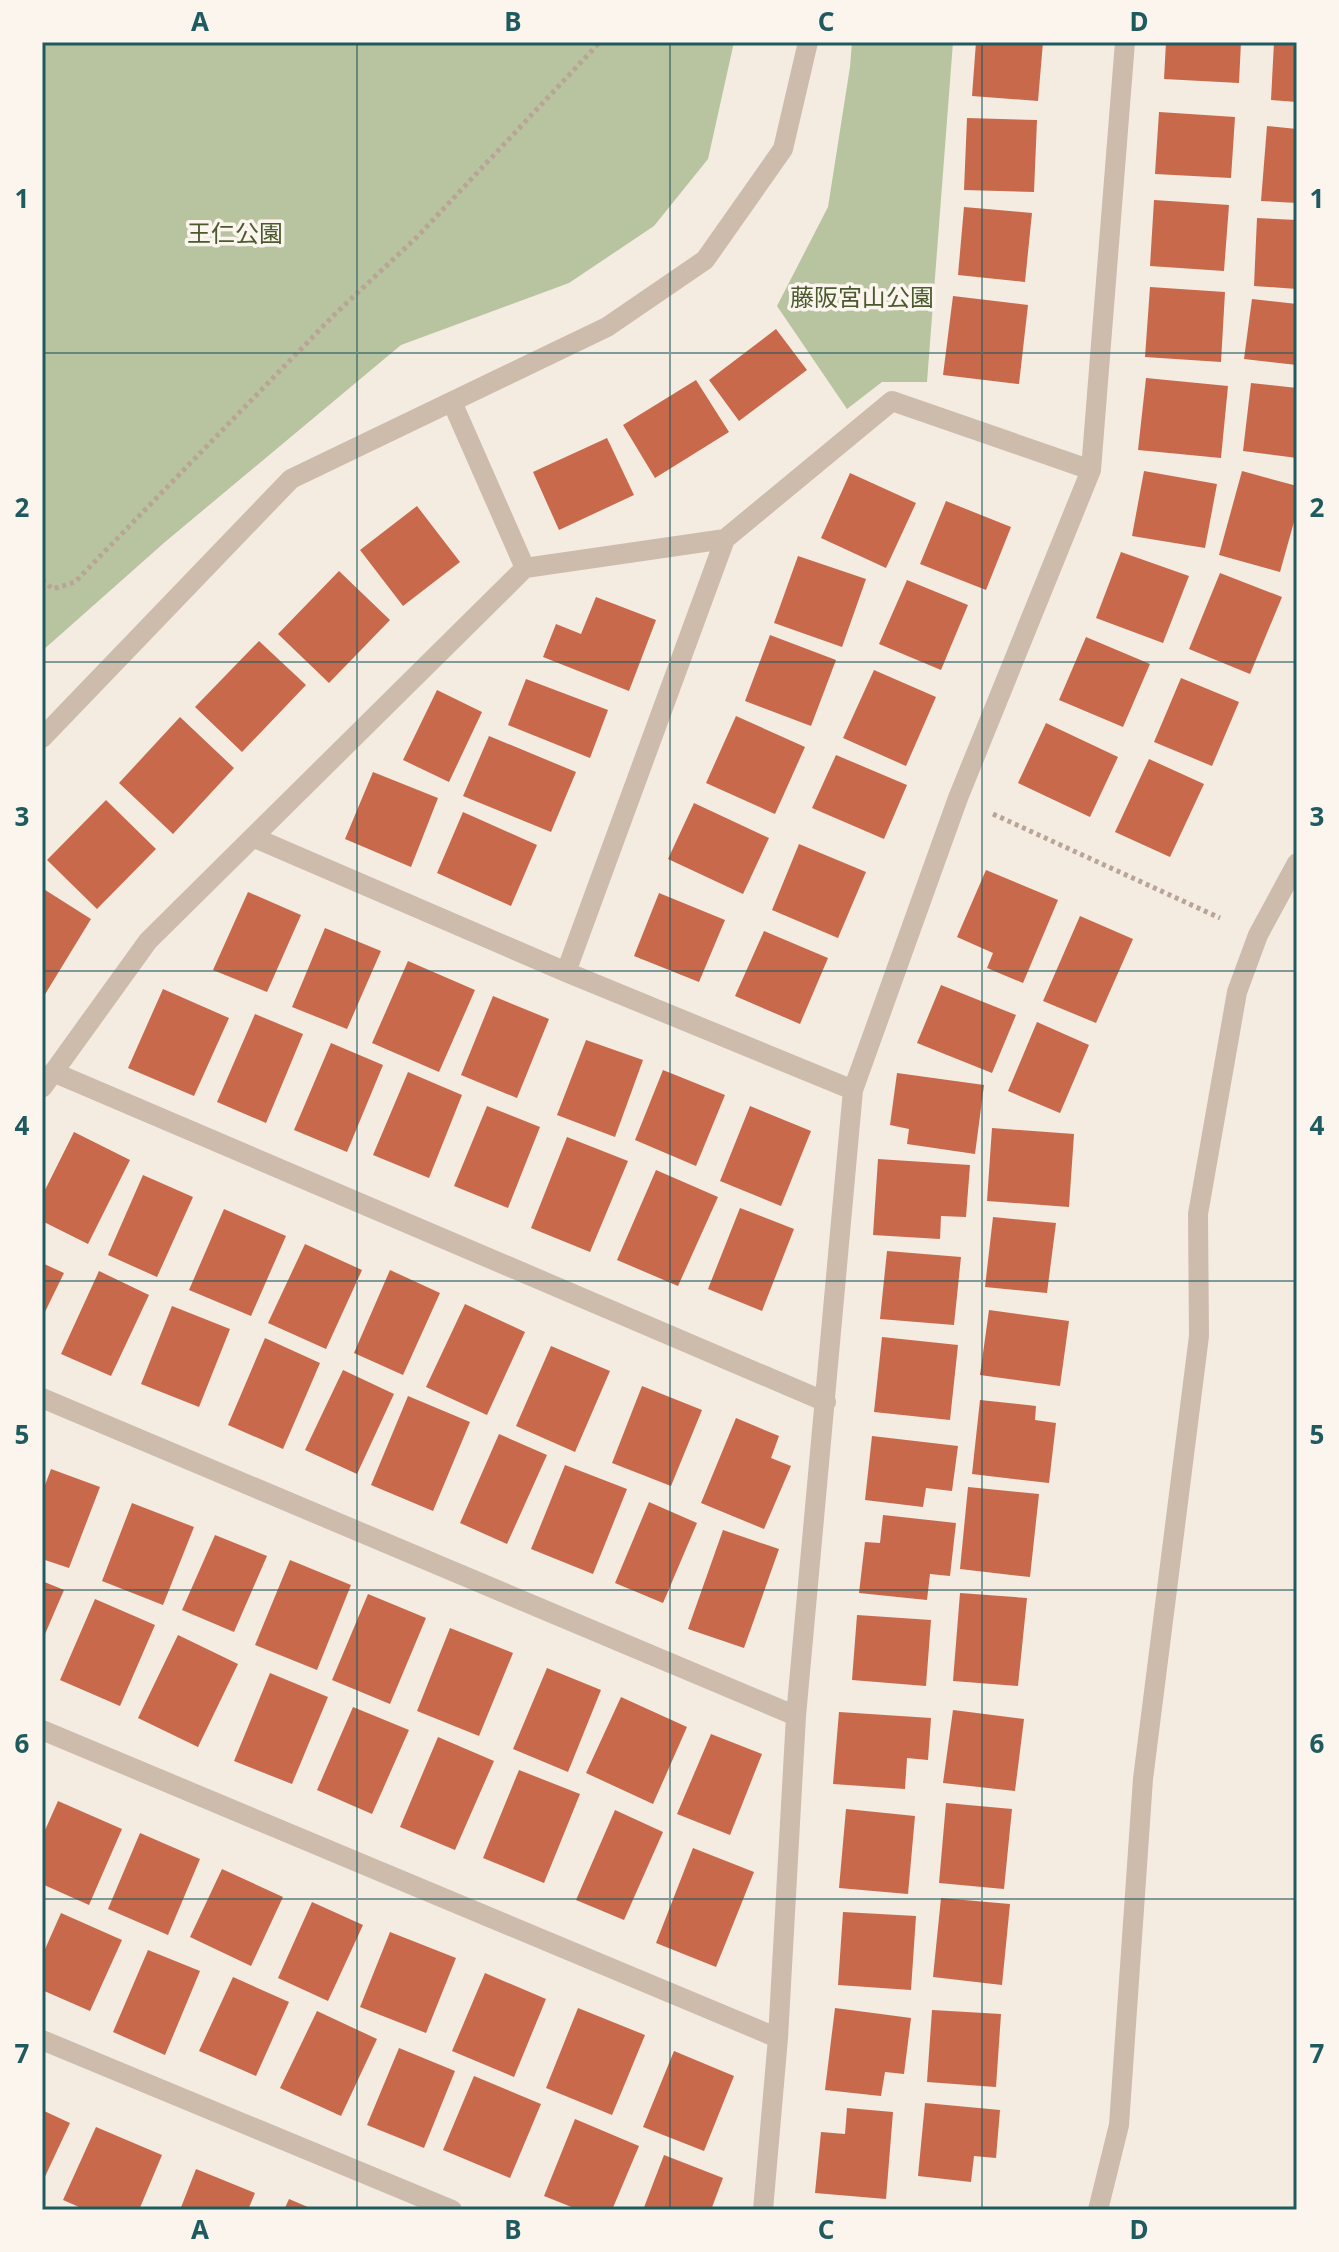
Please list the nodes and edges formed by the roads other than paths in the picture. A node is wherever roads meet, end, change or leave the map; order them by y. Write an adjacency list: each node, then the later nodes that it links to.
1 (808, 42): 3 (street)
2 (1125, 42): 4 (street)
3 (452, 402): 6 (street); 7 (street)
4 (1091, 470): 5 (street); 12 (street)
5 (725, 539): 6 (street); 10 (street)
6 (525, 568): 8 (street)
7 (42, 738)
8 (255, 838): 10 (street); 11 (street)
9 (1297, 863): 21 (street)
10 (566, 972): 12 (street)
11 (47, 1080): 14 (street)
12 (853, 1090): 14 (street)
13 (42, 1398): 15 (street)
14 (826, 1402): 15 (street)
15 (796, 1716): 17 (street)
16 (42, 1730): 17 (street)
17 (778, 2038): 20 (street)
18 (42, 2040): 19 (street)
19 (452, 2210)
20 (763, 2210)
21 (1098, 2210)

